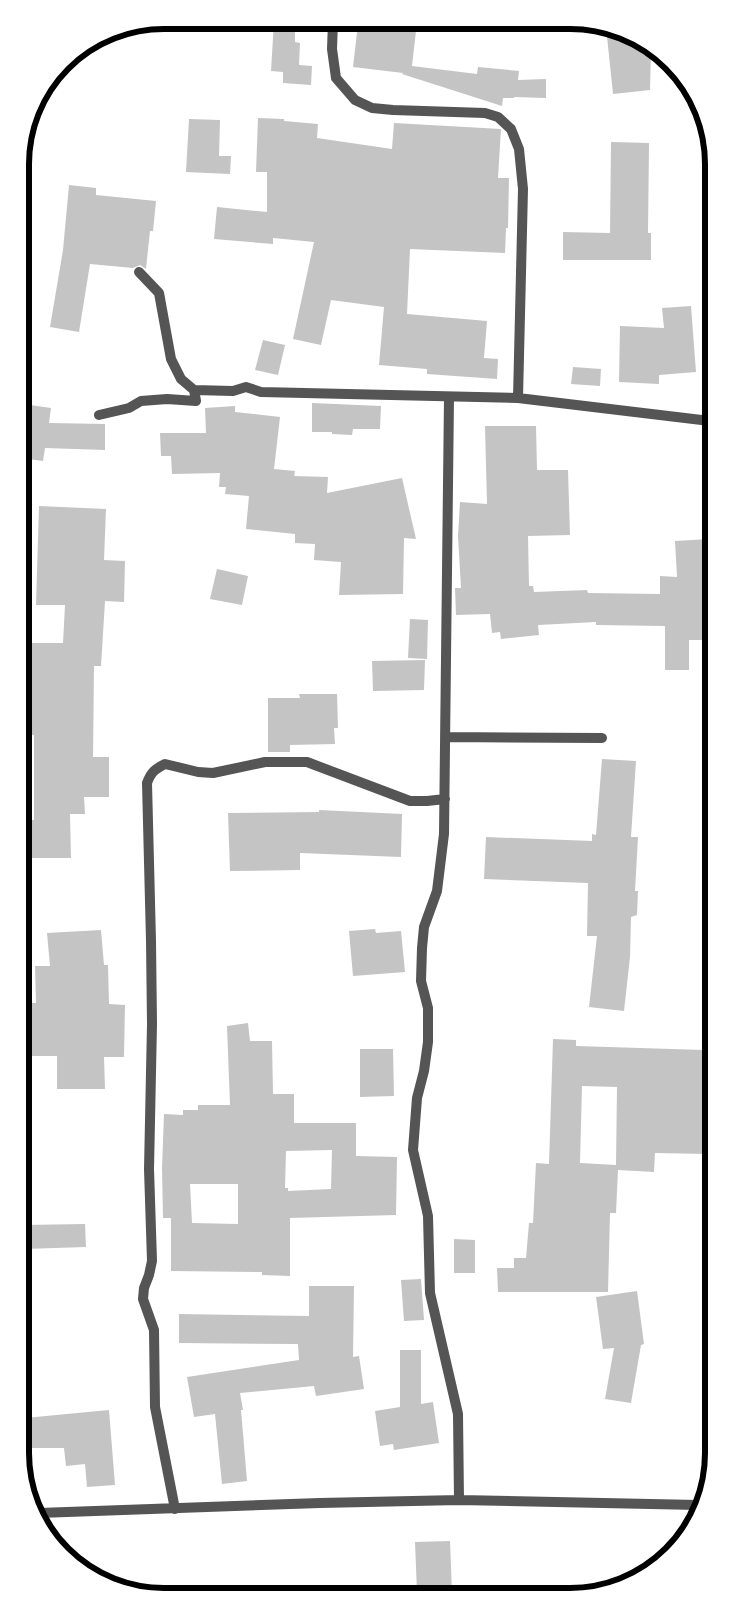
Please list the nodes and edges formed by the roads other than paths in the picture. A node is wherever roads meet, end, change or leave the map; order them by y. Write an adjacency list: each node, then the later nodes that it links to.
1 (333, 29): 5 (street)
2 (139, 272): 3 (street)
3 (194, 390): 4 (street); 6 (street)
4 (449, 397): 5 (street); 8 (street)
5 (518, 398): 7 (street)
6 (99, 415)
7 (705, 420)
8 (446, 737): 9 (street); 10 (street)
9 (602, 738)
10 (445, 799): 11 (street); 13 (street)
11 (459, 1500): 12 (street); 13 (street)
12 (694, 1505)
13 (174, 1509): 14 (street)
14 (43, 1513)

